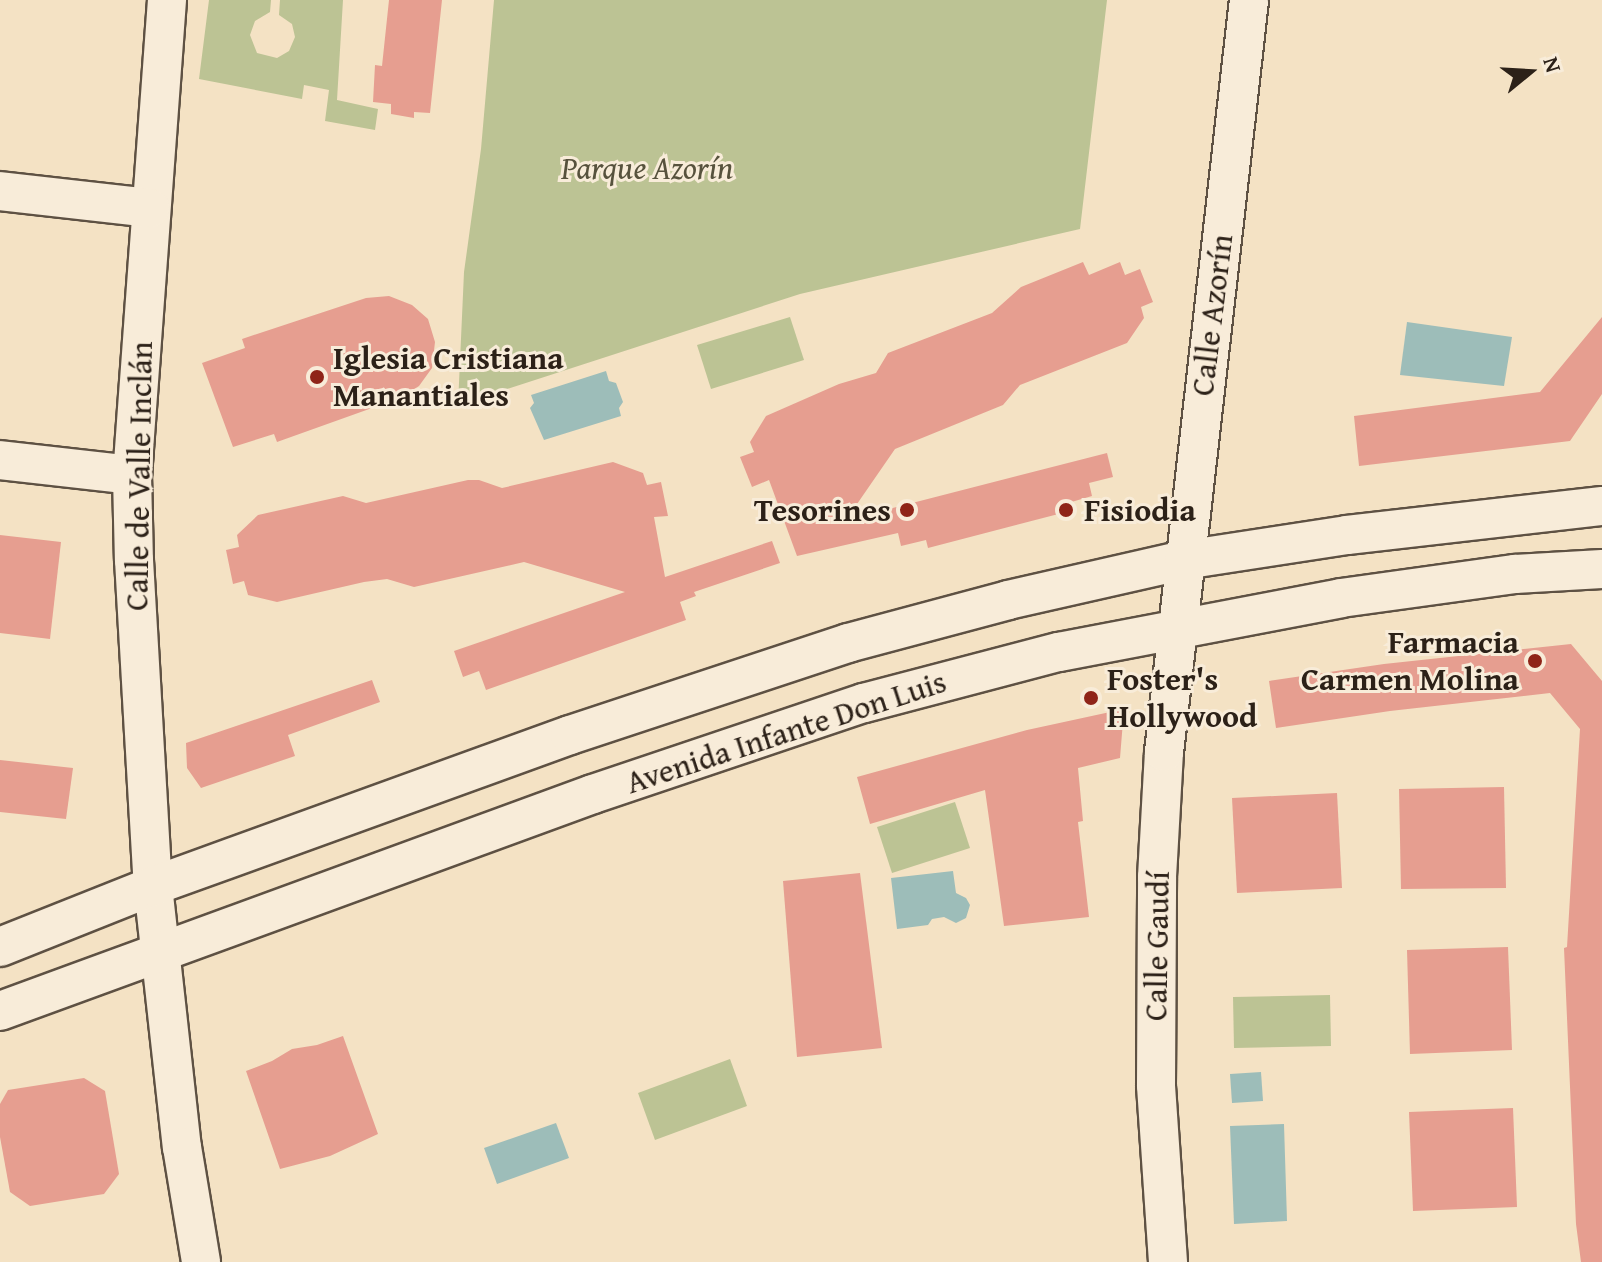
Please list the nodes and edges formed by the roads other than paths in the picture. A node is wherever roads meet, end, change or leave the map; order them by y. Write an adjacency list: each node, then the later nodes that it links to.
1 (167, 0): 4 (street, Calle de Valle Inclán)
2 (1249, 0): 8 (street, Calle Azorín)
3 (0, 191): 4 (street)
4 (150, 208): 6 (street, Calle de Valle Inclán)
5 (0, 460): 6 (street)
6 (132, 475): 11 (street, Calle de Valle Inclán)
7 (1602, 506): 8 (street, Avenida Infante Don Luis)
8 (1184, 560): 10 (street, Calle Azorín); 11 (street, Avenida Infante Don Luis)
9 (1602, 569): 10 (street, Avenida Infante Don Luis)
10 (1178, 630): 13 (street, Avenida Infante Don Luis); 16 (street, Calle Gaudí)
11 (153, 886): 12 (street, Avenida Infante Don Luis); 13 (street, Calle de Valle Inclán)
12 (0, 947)
13 (160, 953): 14 (street, Avenida Infante Don Luis); 15 (street, Calle de Valle Inclán)
14 (0, 1011)
15 (201, 1262)
16 (1168, 1262)

